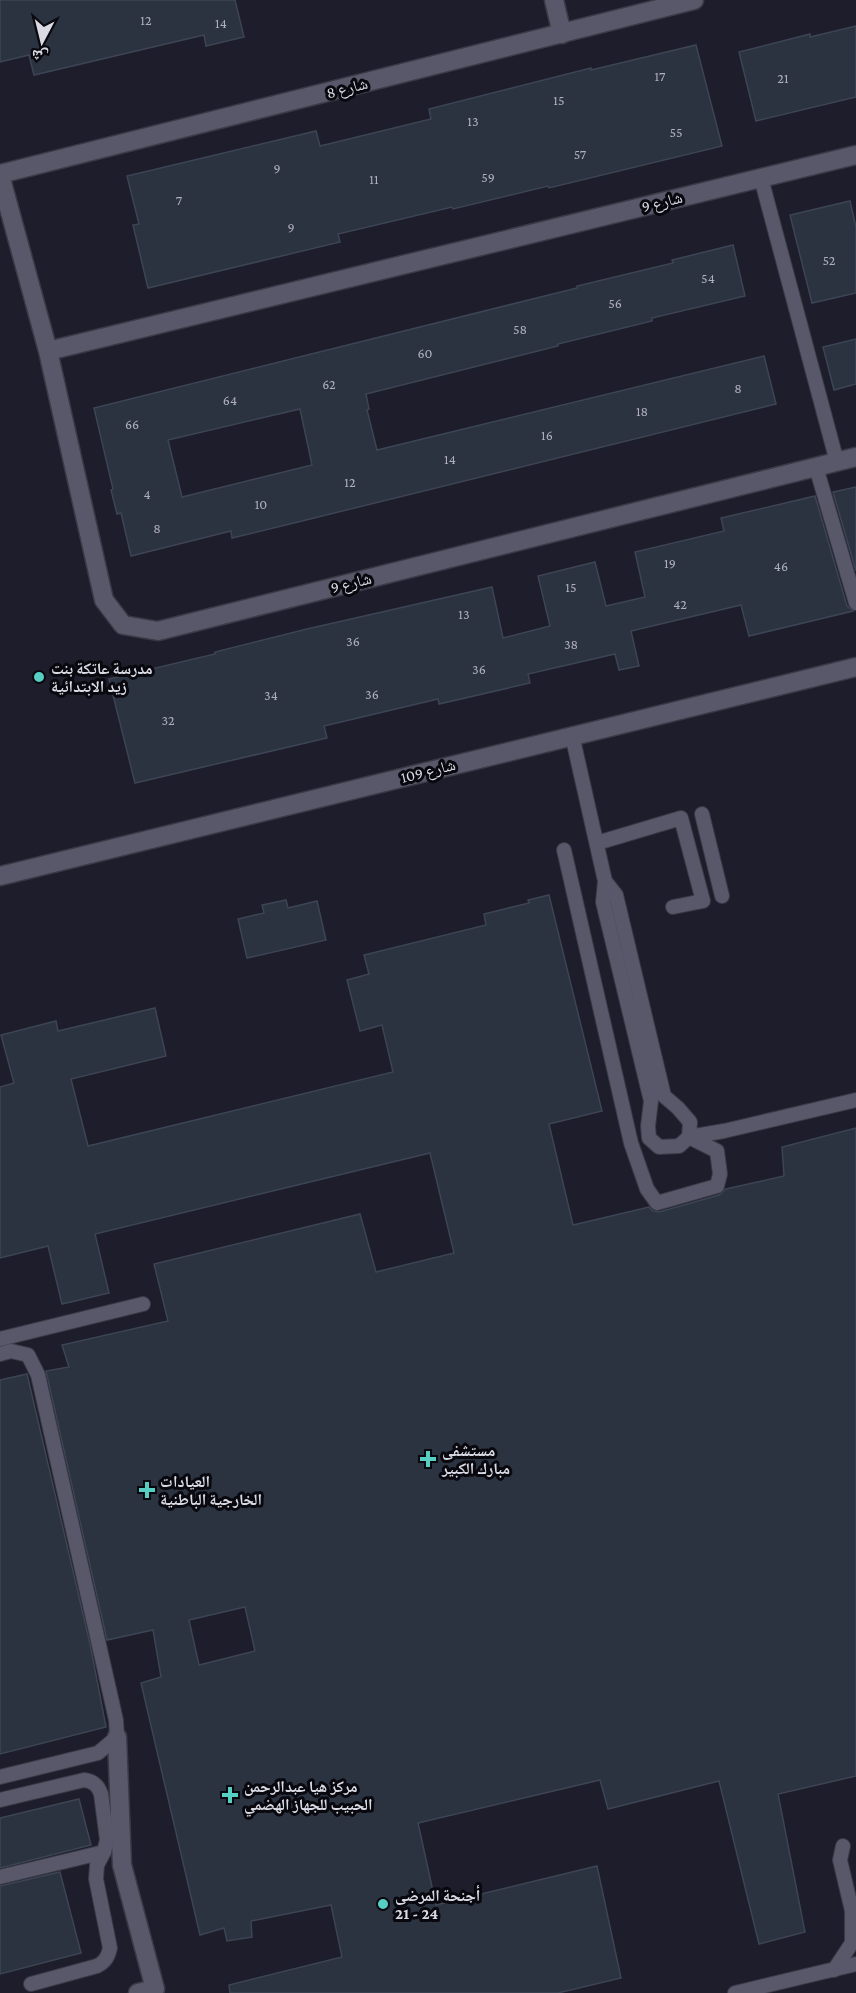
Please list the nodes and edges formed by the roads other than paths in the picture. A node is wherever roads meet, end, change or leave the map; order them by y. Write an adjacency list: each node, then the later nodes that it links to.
1 (554, 0): 3 (street)
2 (694, 0): 3 (street, شارع 8)
3 (562, 34): 5 (street, شارع 8)
4 (856, 155): 6 (street, شارع 9)
5 (0, 175): 7 (street, شارع 9)
6 (761, 178): 7 (street, شارع 9); 9 (lane)
7 (48, 351): 10 (street, شارع 9)
8 (856, 457): 9 (street, شارع 9)
9 (837, 462): 10 (street, شارع 9)
10 (816, 467): 11 (lane)
11 (856, 603)
12 (856, 667): 13 (street, شارع 109)
13 (573, 735): 15 (lane); 17 (street, شارع 109)
14 (702, 814): 19 (lane)
15 (597, 843): 18 (lane); 20 (lane)
16 (564, 850): 22 (lane)
17 (0, 876)
18 (605, 881): 22 (lane); 22 (lane)
19 (722, 896)
20 (673, 907)
21 (856, 1100): 22 (lane)
22 (689, 1137)
23 (143, 1304): 24 (lane)
24 (0, 1340)
25 (0, 1354): 26 (lane)
26 (117, 1737): 27 (lane); 36 (street)
27 (0, 1777)
28 (0, 1800): 30 (lane)
29 (843, 1846): 32 (lane)
30 (104, 1852): 31 (lane); 35 (lane)
31 (0, 1877)
32 (854, 1911): 34 (lane)
33 (856, 1964): 34 (lane)
34 (834, 1970): 37 (lane)
35 (31, 1984)
36 (138, 1993)
37 (735, 1993)

